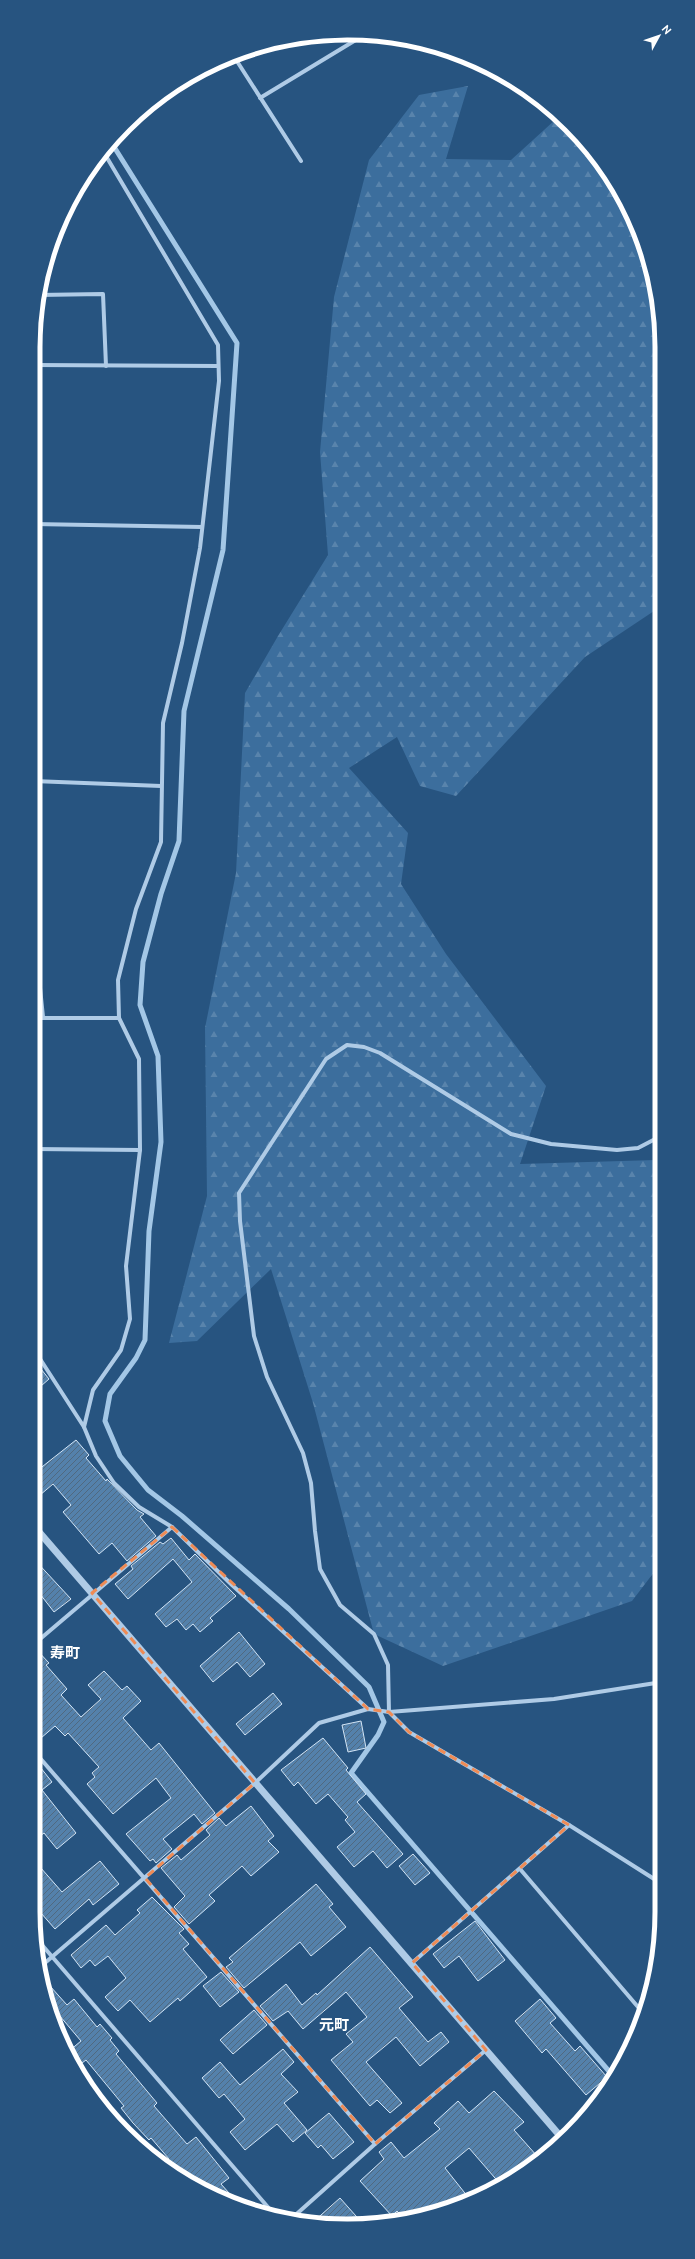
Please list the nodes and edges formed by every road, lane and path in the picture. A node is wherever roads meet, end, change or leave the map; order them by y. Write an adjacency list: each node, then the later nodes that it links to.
1 (355, 40): 3 (street)
2 (237, 61): 3 (street)
3 (260, 98): 5 (street)
4 (107, 157): 9 (street)
5 (301, 161)
6 (45, 294): 8 (street)
7 (40, 365): 8 (street)
8 (106, 366): 9 (street)
9 (218, 366): 11 (street)
10 (40, 524): 11 (street)
11 (202, 526): 13 (street)
12 (40, 781): 13 (street)
13 (160, 786): 17 (street)
14 (40, 988): 16 (street)
15 (40, 1017): 16 (street)
16 (43, 1017): 17 (street)
17 (119, 1018): 20 (street)
18 (655, 1139): 29 (street)
19 (40, 1149): 20 (street)
20 (140, 1150): 22 (street)
21 (40, 1359): 22 (street)
22 (84, 1427): 23 (street)
23 (172, 1527): 25 (street); 28 (street)
24 (40, 1534): 25 (street)
25 (92, 1593): 26 (street); 31 (street)
26 (40, 1639)
27 (655, 1683): 29 (street)
28 (368, 1710): 29 (street); 31 (street)
29 (389, 1712): 32 (street)
30 (40, 1758): 34 (street)
31 (255, 1783): 34 (street); 39 (street)
32 (569, 1825): 33 (street); 35 (street)
33 (520, 1869): 39 (street); 40 (street)
34 (144, 1878): 37 (street); 43 (street)
35 (655, 1880)
36 (42, 1945): 37 (street)
37 (52, 1956): 38 (street); 44 (street)
38 (45, 1962)
39 (412, 1963): 41 (street)
40 (639, 2009)
41 (486, 2050): 42 (street); 43 (street)
42 (559, 2135)
43 (375, 2144): 45 (street)
44 (270, 2209)
45 (295, 2214)

